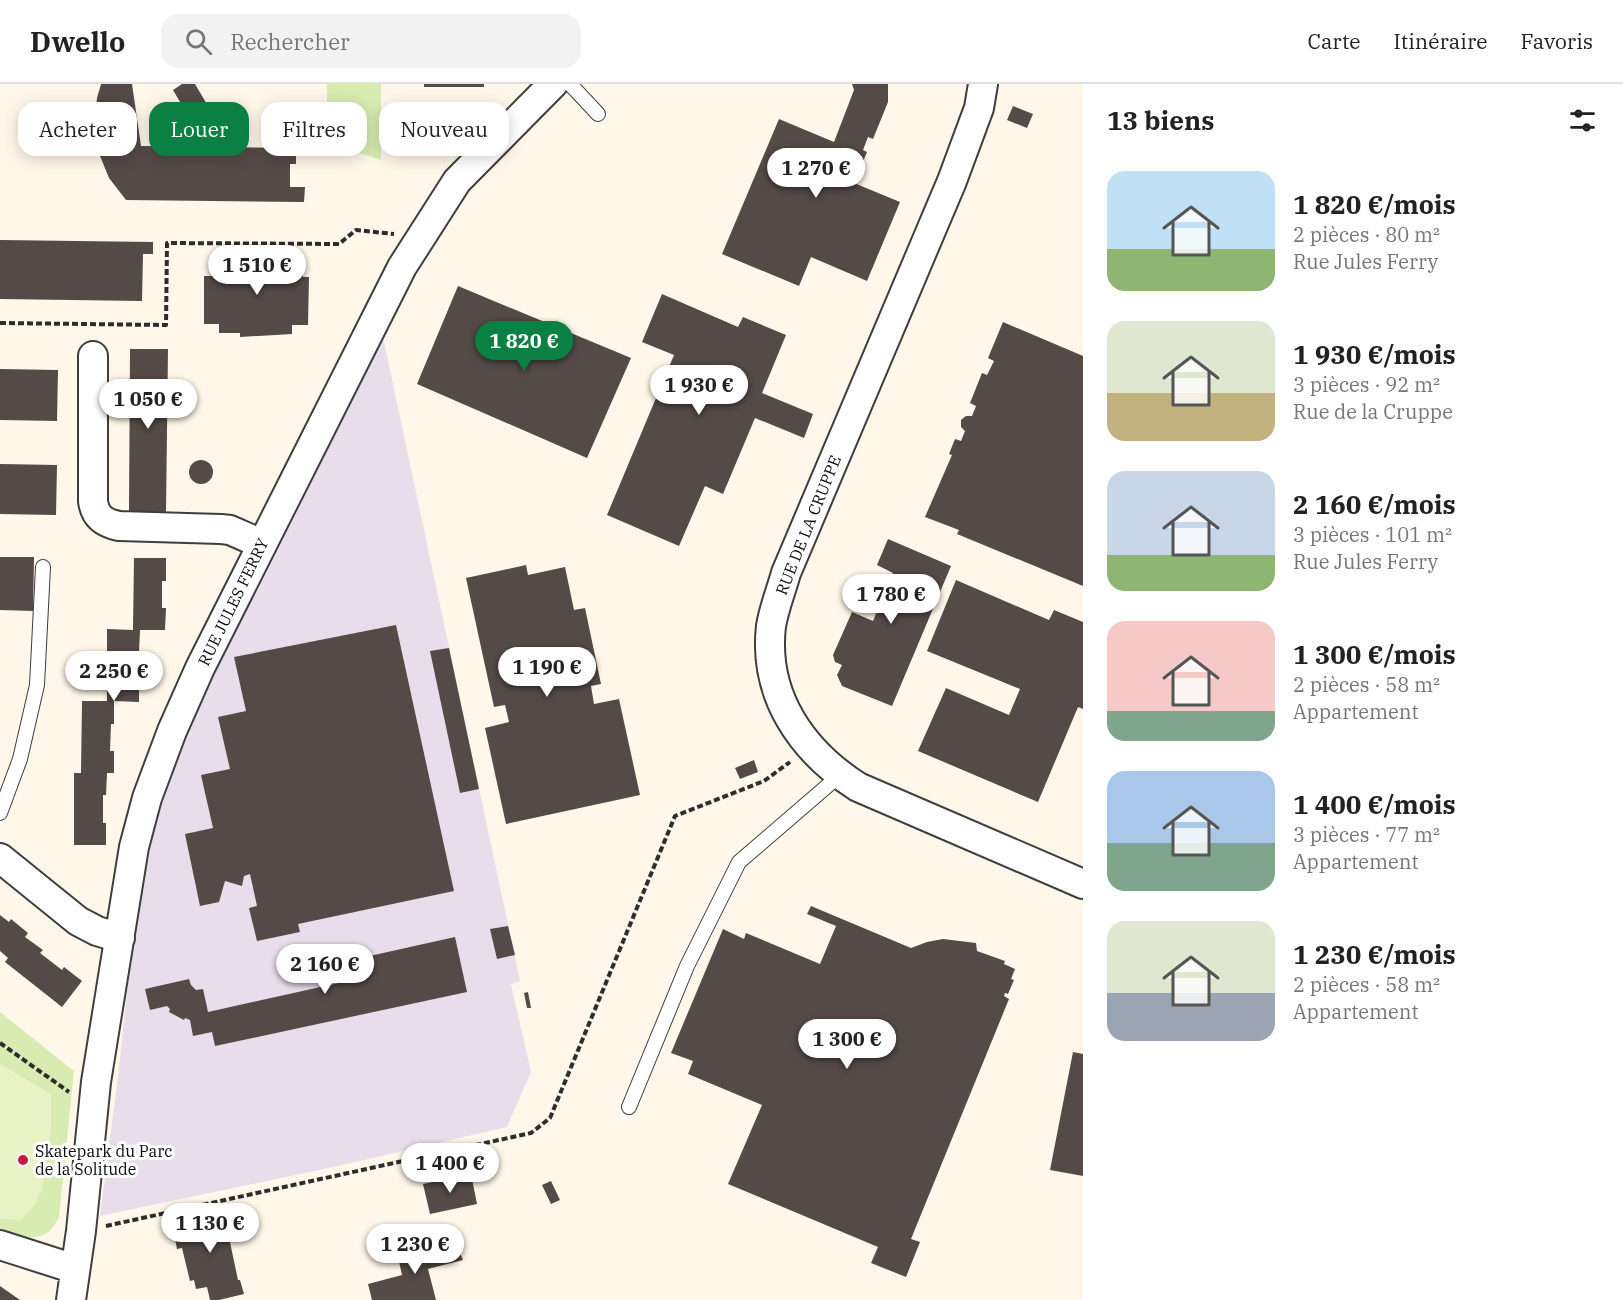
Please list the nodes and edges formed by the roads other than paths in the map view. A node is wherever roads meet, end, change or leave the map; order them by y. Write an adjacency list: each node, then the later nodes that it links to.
1 (553, 84): 6 (street, RUE JULES FERRY)
2 (570, 84): 4 (lane)
3 (983, 84): 8 (street, RUE DE LA CRUPPE)
4 (598, 114)
5 (93, 356): 6 (street)
6 (262, 544): 12 (street, RUE JULES FERRY)
7 (43, 567): 9 (lane)
8 (840, 775): 11 (street, RUE DE LA CRUPPE); 13 (lane)
9 (0, 813)
10 (0, 858): 12 (street)
11 (1083, 884)
12 (120, 938): 15 (street, RUE JULES FERRY)
13 (629, 1107)
14 (0, 1245): 15 (street)
15 (75, 1269): 16 (street, RUE JULES FERRY)
16 (70, 1300)

